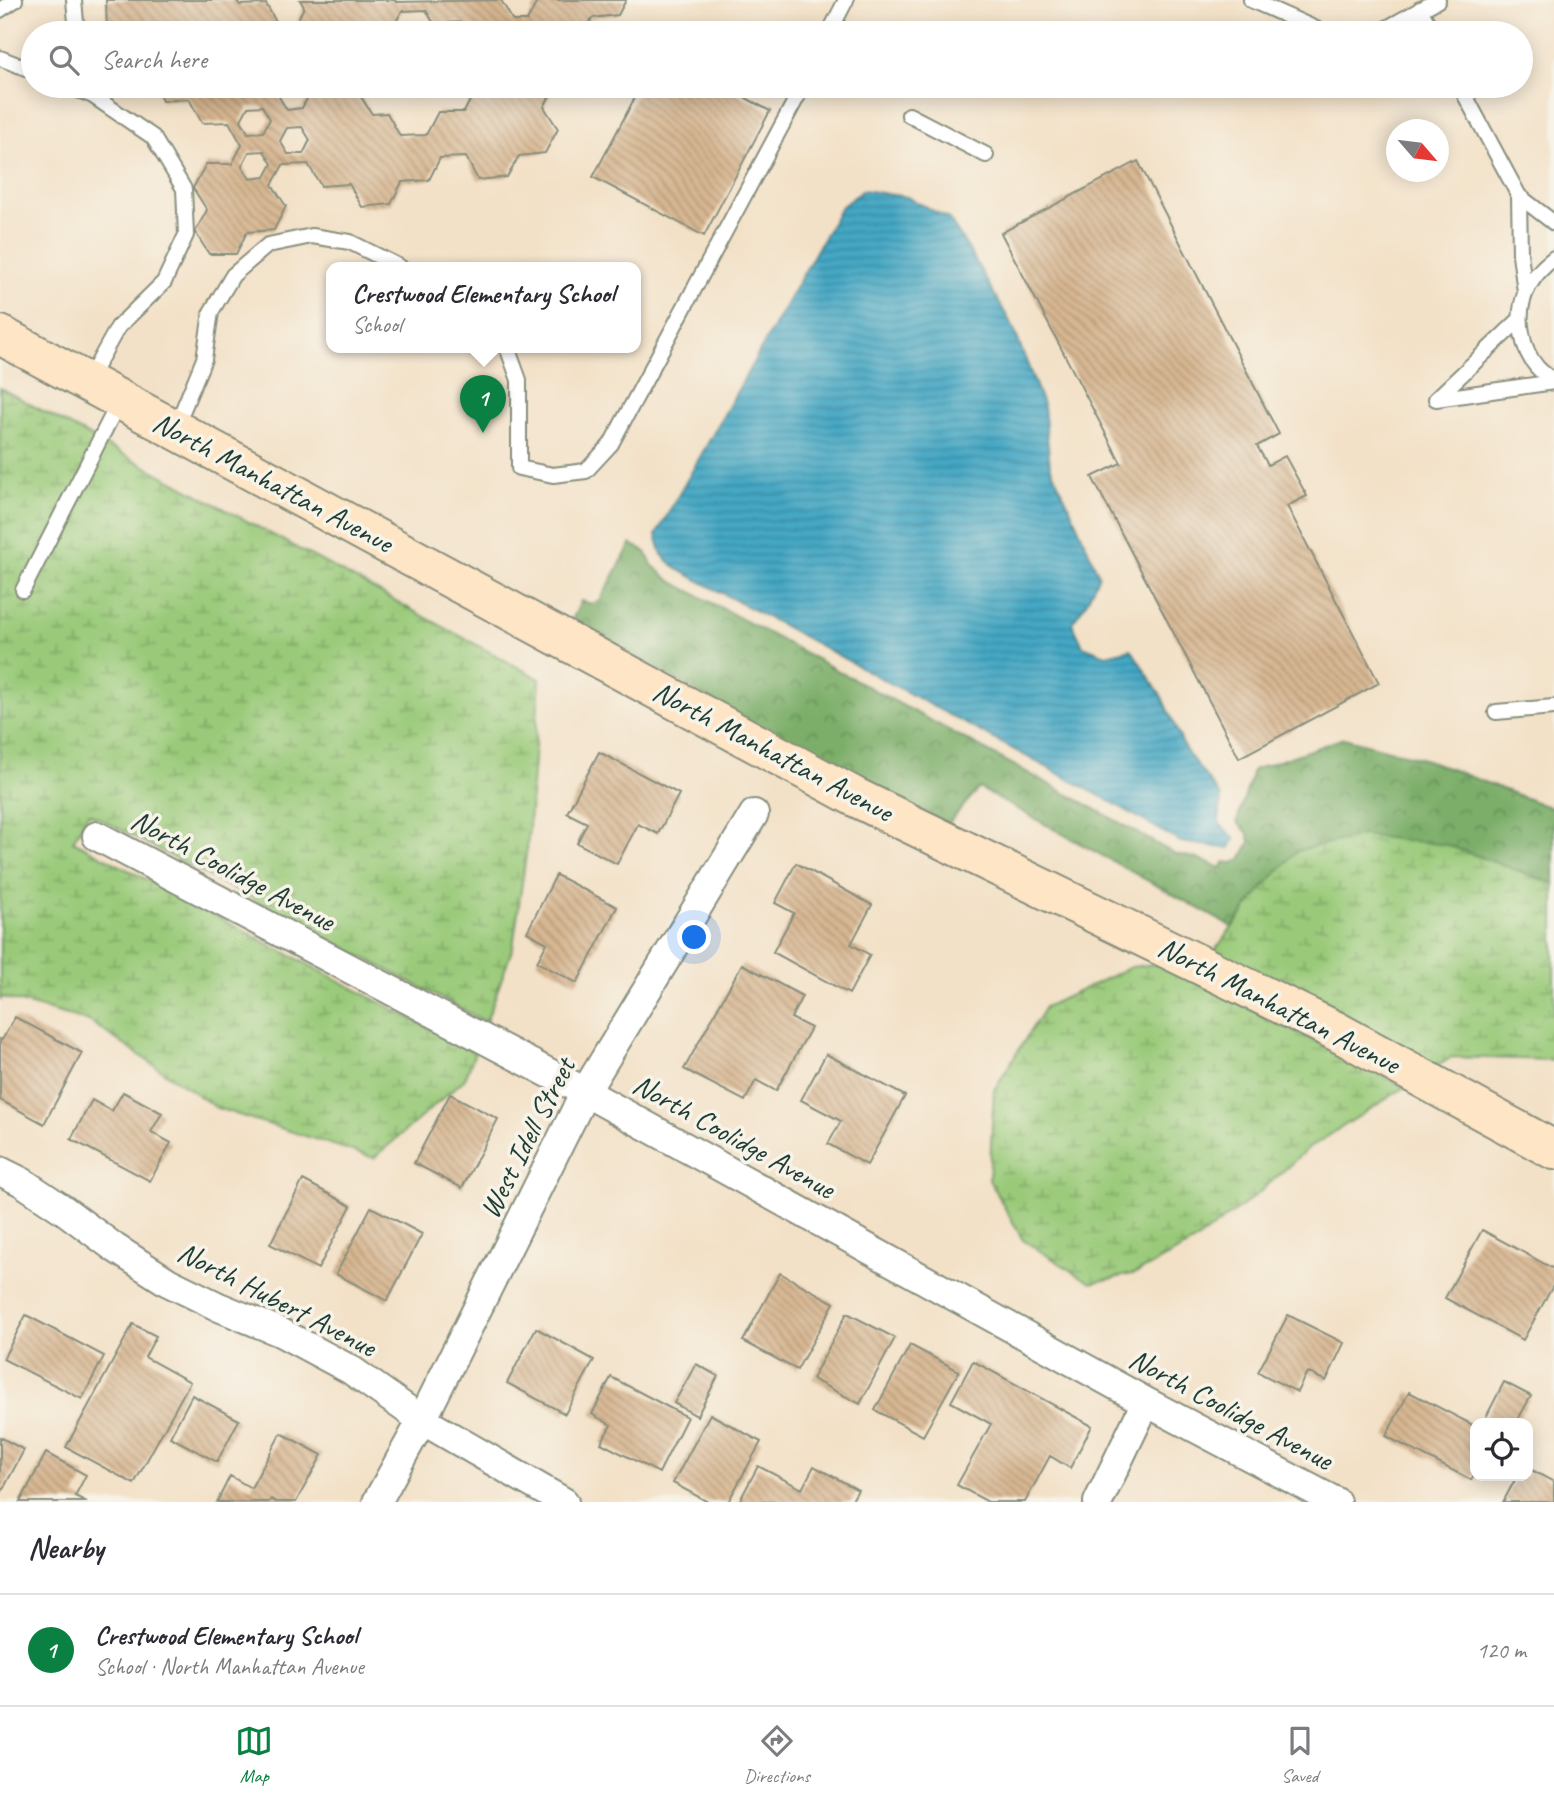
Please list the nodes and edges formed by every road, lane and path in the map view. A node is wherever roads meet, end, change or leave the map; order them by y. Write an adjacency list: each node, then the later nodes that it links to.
1 (15, 0): 7 (lane)
2 (74, 0): 8 (lane)
3 (846, 0): 9 (lane)
4 (1251, 0): 10 (lane)
5 (1438, 0): 6 (lane)
6 (1420, 9): 11 (lane); 12 (lane)
7 (0, 10)
8 (76, 21)
9 (835, 21)
10 (1298, 21)
11 (1399, 21)
12 (1426, 21)
13 (0, 58): 14 (lane)
14 (21, 66)
15 (96, 98): 29 (lane)
16 (797, 98): 27 (lane)
17 (1466, 98): 20 (lane)
18 (909, 115): 19 (lane)
19 (986, 155)
20 (1519, 196): 21 (lane); 24 (lane)
21 (1554, 223)
22 (1554, 258): 24 (lane)
23 (390, 262): 30 (lane)
24 (1525, 292): 25 (lane)
25 (1519, 320): 28 (lane); 28 (lane)
26 (0, 335): 29 (street, North Manhattan Avenue)
27 (510, 353)
28 (1554, 382)
29 (104, 390): 30 (street, North Manhattan Avenue); 31 (lane)
30 (175, 429): 37 (street, North Manhattan Avenue)
31 (23, 590)
32 (1554, 707): 33 (lane)
33 (1496, 712)
34 (754, 814): 36 (street, West Idell Street)
35 (97, 836): 36 (street, North Coolidge Avenue)
36 (585, 1092): 39 (street, North Coolidge Avenue); 40 (street, West Idell Street)
37 (1554, 1150)
38 (0, 1171): 40 (street, North Hubert Avenue)
39 (1146, 1402): 43 (street); 44 (street, North Coolidge Avenue)
40 (422, 1420): 41 (street, West Idell Street); 42 (street, North Hubert Avenue)
41 (377, 1502)
42 (564, 1502)
43 (1098, 1502)
44 (1336, 1502)

